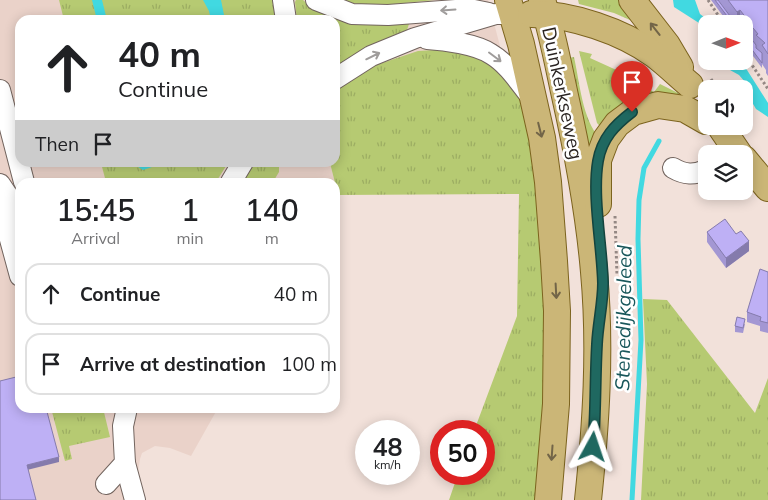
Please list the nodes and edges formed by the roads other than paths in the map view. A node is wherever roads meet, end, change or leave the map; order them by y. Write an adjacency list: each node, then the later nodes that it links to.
1 (283, 0): 6 (street)
2 (316, 0): 5 (street, one-way to 2)
3 (632, 0): 9 (main road, one-way to 3)
4 (544, 7): 5 (main road); 9 (main road); 29 (main road, Duinkerkseweg)
5 (506, 9): 7 (street); 12 (main road, Duinkerkseweg)
6 (285, 15)
7 (415, 38): 8 (street, one-way to 7); 12 (street, one-way to 12)
8 (340, 75)
9 (690, 85): 11 (main road)
10 (0, 90): 15 (street)
11 (698, 96)
12 (532, 97): 34 (main road, Duinkerkseweg, one-way to 34)
13 (698, 116): 29 (main road)
14 (723, 135): 16 (main road)
15 (14, 142): 17 (street); 21 (street)
16 (731, 145)
17 (15, 146)
18 (240, 167): 23 (street)
19 (673, 168): 22 (street)
20 (753, 171): 25 (main road)
21 (0, 173)
22 (698, 174)
23 (233, 178)
24 (0, 184): 27 (street)
25 (768, 188)
26 (0, 203): 28 (street)
27 (15, 206)
28 (15, 258)
29 (597, 344): 35 (main road, Duinkerkseweg)
30 (125, 417): 31 (street)
31 (125, 463): 32 (street); 33 (street)
32 (106, 484)
33 (135, 500)
34 (548, 500)
35 (588, 500)

